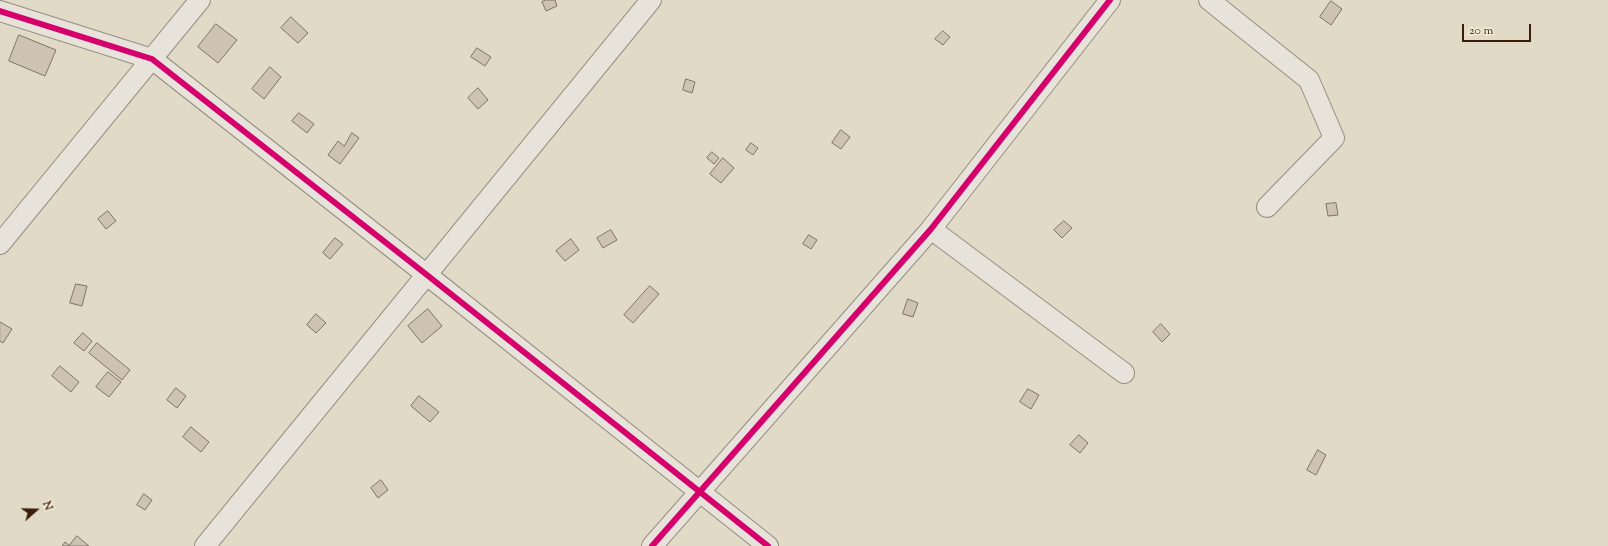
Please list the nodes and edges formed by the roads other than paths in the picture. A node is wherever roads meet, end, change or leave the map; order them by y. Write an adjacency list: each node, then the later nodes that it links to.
1 (200, 0): 6 (street)
2 (652, 0): 10 (street)
3 (1110, 0): 8 (street)
4 (1209, 0): 7 (street)
5 (0, 11): 6 (street)
6 (152, 59): 9 (street); 10 (street)
7 (1267, 207)
8 (931, 229): 11 (street); 12 (street)
9 (0, 244)
10 (427, 274): 12 (street); 13 (street)
11 (1124, 373)
12 (700, 492): 14 (street); 15 (street)
13 (205, 546)
14 (652, 546)
15 (768, 546)

